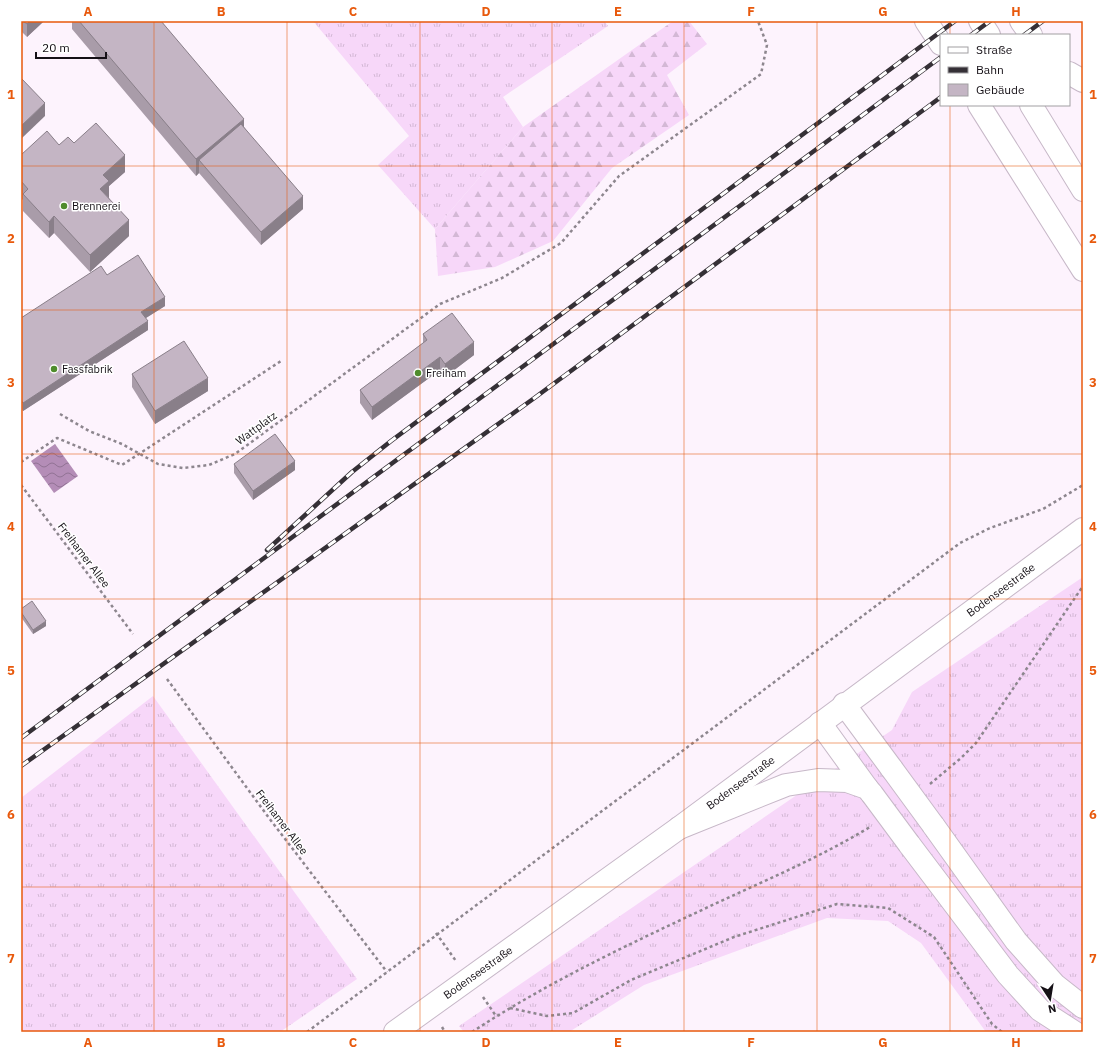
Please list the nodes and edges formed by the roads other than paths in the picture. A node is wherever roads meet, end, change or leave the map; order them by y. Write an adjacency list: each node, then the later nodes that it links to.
1 (926, 21): 6 (main road)
2 (980, 21): 4 (main road)
3 (1021, 21): 5 (main road)
4 (988, 34)
5 (1030, 34)
6 (940, 42)
7 (1070, 74): 8 (main road)
8 (1083, 81)
9 (980, 106): 12 (main road)
10 (1032, 106): 11 (main road)
11 (1083, 190)
12 (1083, 270)
13 (1083, 528): 14 (main road, Bodenseestraße)
14 (844, 704): 15 (main road, Bodenseestraße); 18 (main road, bridge)
15 (820, 723): 16 (main road); 17 (main road, Bodenseestraße)
16 (869, 791): 17 (main road); 20 (main road, bridge)
17 (679, 828): 19 (main road, Bodenseestraße)
18 (1083, 1007)
19 (395, 1032)
20 (1074, 1032)

